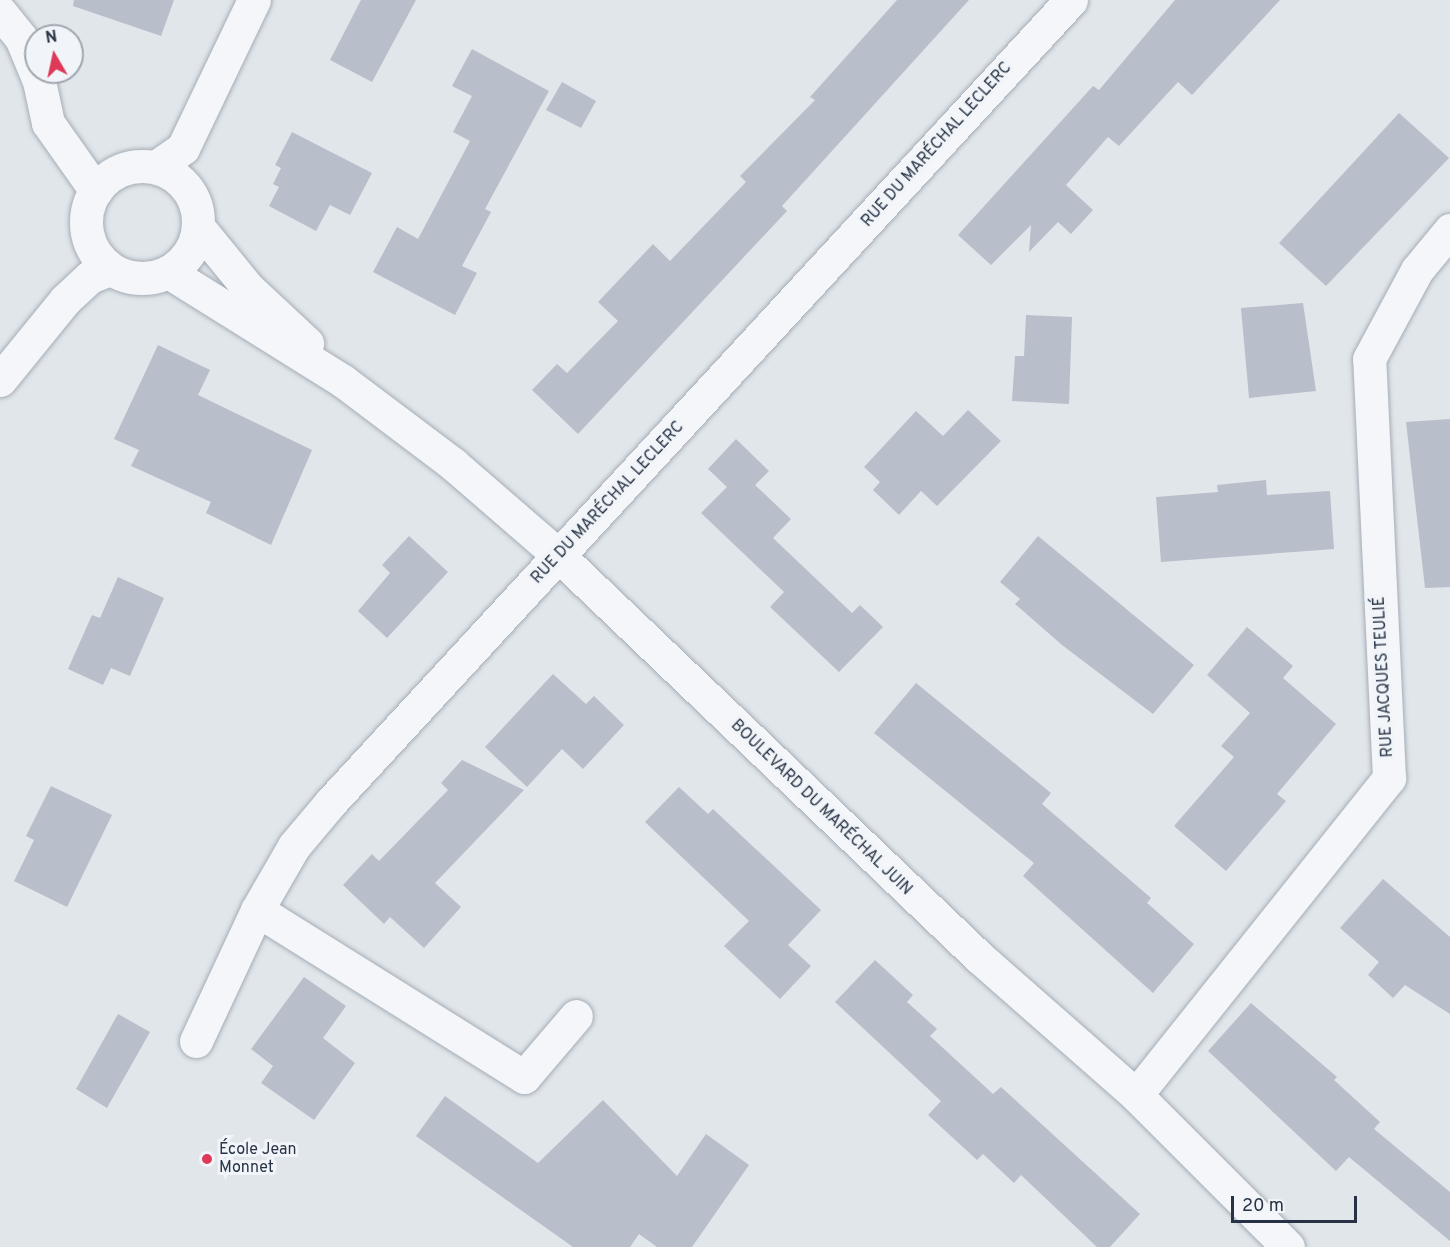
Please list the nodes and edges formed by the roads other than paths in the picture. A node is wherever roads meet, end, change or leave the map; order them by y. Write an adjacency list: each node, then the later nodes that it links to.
1 (254, 0): 4 (street)
2 (1071, 0): 12 (street, RUE DU MARÉCHAL LECLERC)
3 (0, 12): 5 (street)
4 (156, 167): 5 (street); 6 (street)
5 (96, 191): 8 (street)
6 (199, 228): 9 (street); 11 (street, BOULEVARD DU MARÉCHAL JUIN)
7 (1450, 230): 16 (street, RUE JACQUES TEULIÉ)
8 (110, 269): 9 (street); 10 (street)
9 (170, 273): 11 (street, BOULEVARD DU MARÉCHAL JUIN)
10 (1, 375)
11 (343, 381): 12 (street, BOULEVARD DU MARÉCHAL JUIN)
12 (558, 555): 13 (street, RUE DU MARÉCHAL LECLERC); 16 (street, BOULEVARD DU MARÉCHAL JUIN)
13 (257, 910): 14 (street); 15 (street, RUE DU MARÉCHAL LECLERC)
14 (576, 1016)
15 (196, 1041)
16 (1136, 1095): 17 (street, BOULEVARD DU MARÉCHAL JUIN)
17 (1288, 1247)

